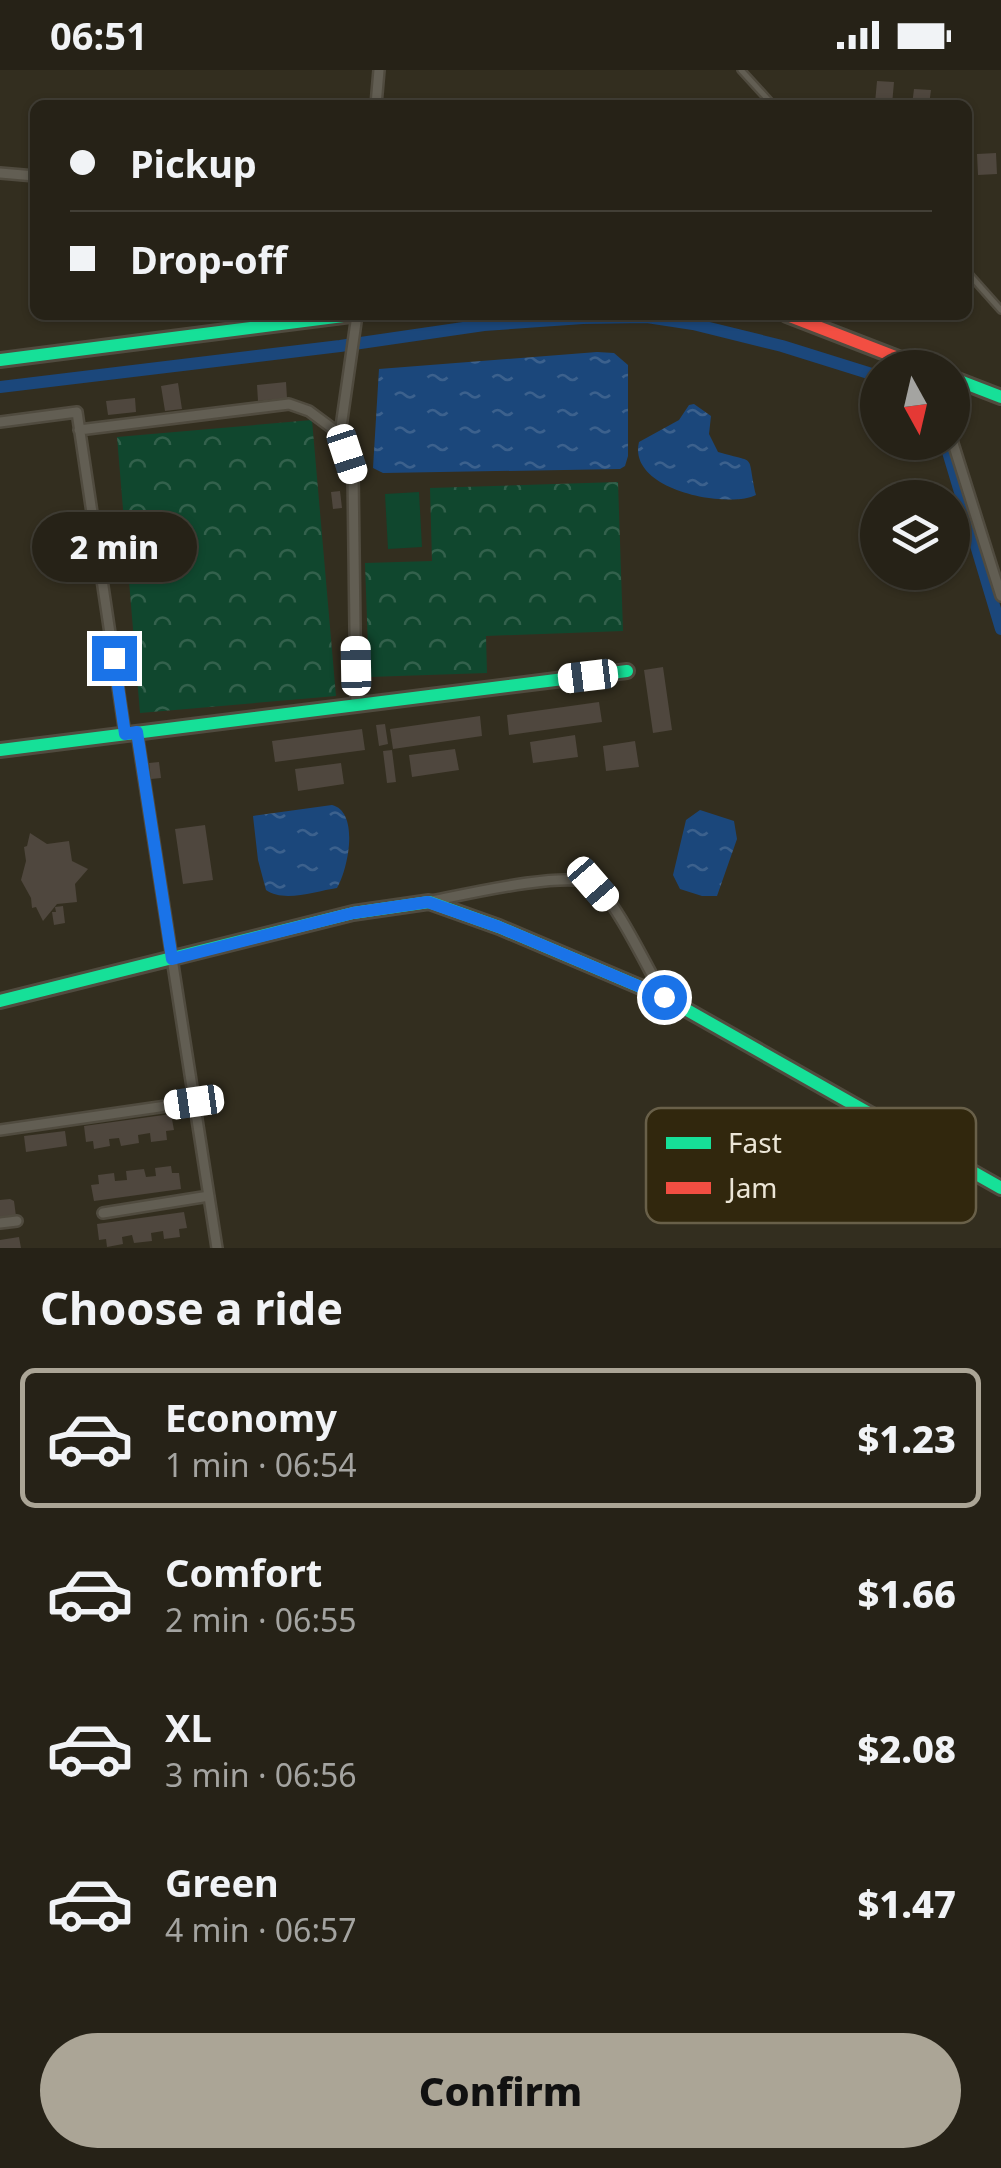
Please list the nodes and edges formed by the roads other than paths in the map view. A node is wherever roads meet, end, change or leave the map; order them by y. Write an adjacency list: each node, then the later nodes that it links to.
1 (379, 70): 3 (street)
2 (741, 70): 4 (lane)
3 (376, 100)
4 (768, 100)
5 (0, 173): 6 (street)
6 (30, 176)
7 (972, 277): 8 (lane)
8 (1001, 310)
9 (315, 320): 13 (street)
10 (353, 320): 18 (street)
11 (800, 320): 12 (street)
12 (877, 350)
13 (0, 360)
14 (970, 385): 15 (street)
15 (1001, 397)
16 (0, 422): 17 (street)
17 (80, 430): 18 (street); 23 (street)
18 (340, 434): 22 (street)
19 (958, 460): 20 (street)
20 (1001, 596)
21 (627, 671): 22 (street)
22 (356, 705): 23 (street)
23 (131, 733): 24 (street); 26 (street)
24 (0, 750)
25 (428, 902): 26 (street); 27 (street); 27 (street)
26 (172, 959): 28 (street); 29 (street)
27 (664, 997): 30 (street)
28 (0, 1001)
29 (194, 1102): 31 (street); 34 (street)
30 (860, 1108)
31 (0, 1130)
32 (976, 1174): 33 (street)
33 (1001, 1188)
34 (208, 1196): 35 (street); 38 (street)
35 (102, 1213)
36 (17, 1221): 37 (street)
37 (0, 1223)
38 (216, 1248)

